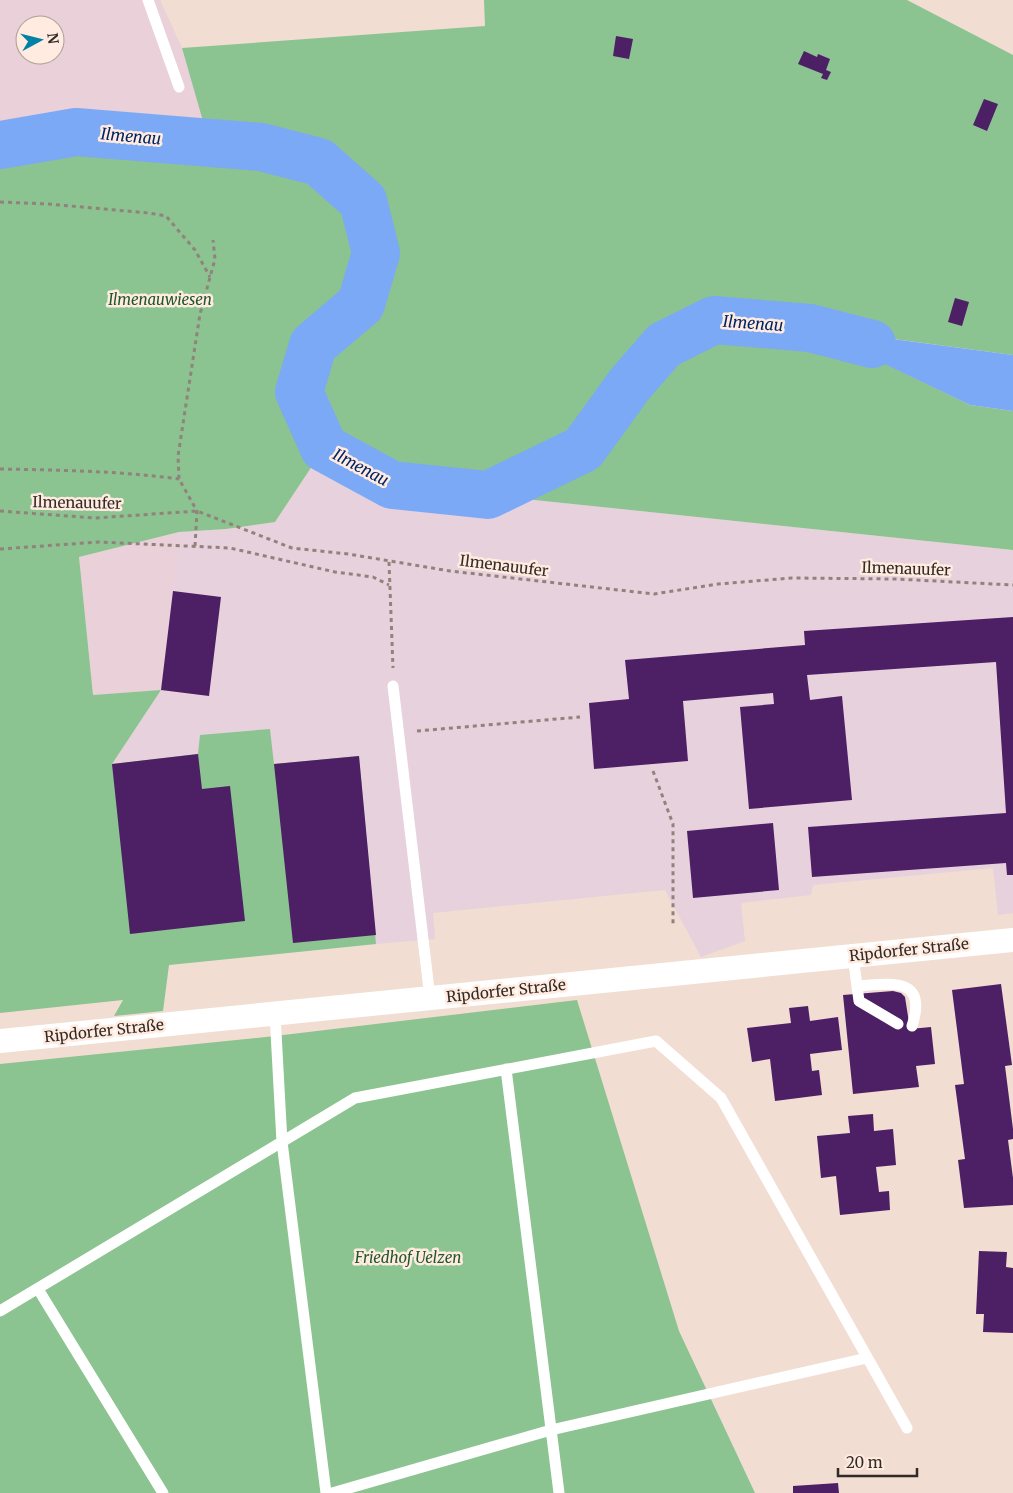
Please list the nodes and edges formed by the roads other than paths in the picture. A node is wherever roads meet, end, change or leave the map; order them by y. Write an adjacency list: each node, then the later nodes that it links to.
1 (148, 0): 2 (lane)
2 (178, 87)
3 (394, 686): 7 (lane)
4 (1013, 940): 5 (street, Ripdorfer Straße)
5 (853, 956): 6 (lane); 7 (street, Ripdorfer Straße)
6 (857, 986): 9 (lane); 10 (lane)
7 (430, 998): 8 (street, Ripdorfer Straße)
8 (275, 1014): 11 (street, Ripdorfer Straße); 13 (lane)
9 (898, 1024)
10 (912, 1026)
11 (0, 1041)
12 (506, 1069): 13 (lane); 16 (lane); 18 (lane)
13 (282, 1142): 14 (lane); 20 (lane)
14 (38, 1288): 15 (lane); 19 (lane)
15 (0, 1312)
16 (867, 1358): 17 (lane); 18 (lane)
17 (907, 1428)
18 (551, 1430): 21 (lane); 22 (lane)
19 (163, 1493)
20 (326, 1493)
21 (332, 1493)
22 (559, 1493)

